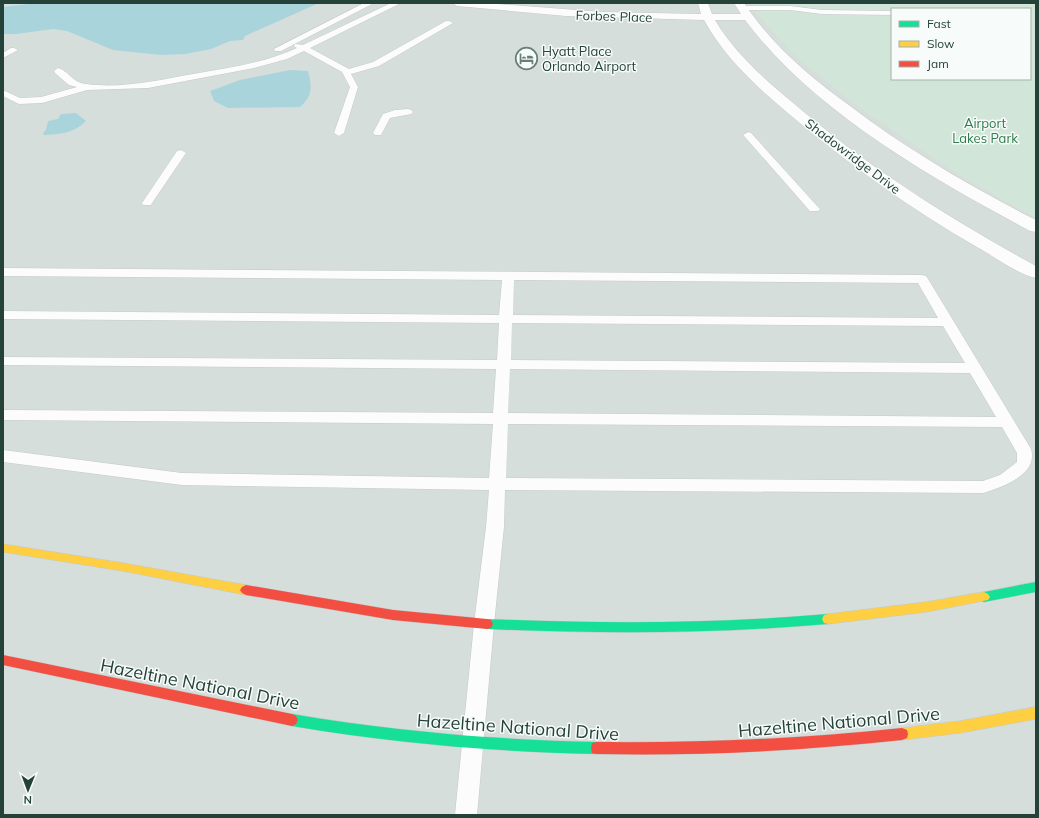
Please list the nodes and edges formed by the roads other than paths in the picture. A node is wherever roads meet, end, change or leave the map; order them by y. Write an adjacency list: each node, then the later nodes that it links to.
1 (370, 3): 11 (lane)
2 (397, 3): 12 (lane)
3 (457, 3): 5 (street, Forbes Place)
4 (544, 3): 5 (street, Forbes Place)
5 (705, 9): 6 (street, Forbes Place); 31 (street, Shadowridge Drive)
6 (746, 11): 7 (lane); 29 (street)
7 (822, 12): 8 (lane); 9 (lane)
8 (891, 13)
9 (794, 17)
10 (449, 23): 16 (lane)
11 (287, 44): 12 (lane); 17 (lane)
12 (304, 48): 16 (lane); 17 (lane)
13 (14, 50): 14 (lane)
14 (3, 56)
15 (58, 71): 19 (lane)
16 (346, 73): 23 (lane)
17 (204, 76): 18 (lane)
18 (163, 83): 19 (lane); 21 (lane)
19 (86, 86): 20 (lane)
20 (5, 94)
21 (153, 95)
22 (408, 112): 24 (lane)
23 (339, 133)
24 (378, 134)
25 (748, 135): 28 (lane)
26 (181, 153): 27 (lane)
27 (147, 203)
28 (814, 209)
29 (1036, 227)
30 (3, 272): 32 (lane)
31 (1036, 274)
32 (508, 276): 34 (lane); 35 (lane)
33 (3, 315): 34 (lane)
34 (506, 319): 35 (lane); 37 (lane)
35 (947, 322): 38 (lane)
36 (3, 361): 37 (lane)
37 (504, 365): 38 (lane); 40 (lane)
38 (975, 368): 41 (lane)
39 (3, 414): 40 (lane)
40 (501, 418): 41 (lane); 43 (lane)
41 (1007, 422): 43 (lane)
42 (3, 456): 43 (lane)
43 (499, 484): 46 (lane)
44 (3, 548): 46 (street)
45 (1036, 587): 46 (street)
46 (484, 624): 49 (lane)
47 (3, 660): 49 (street, Hazeltine National Drive)
48 (1036, 713): 49 (street, Hazeltine National Drive)
49 (474, 743): 50 (lane)
50 (466, 815)

